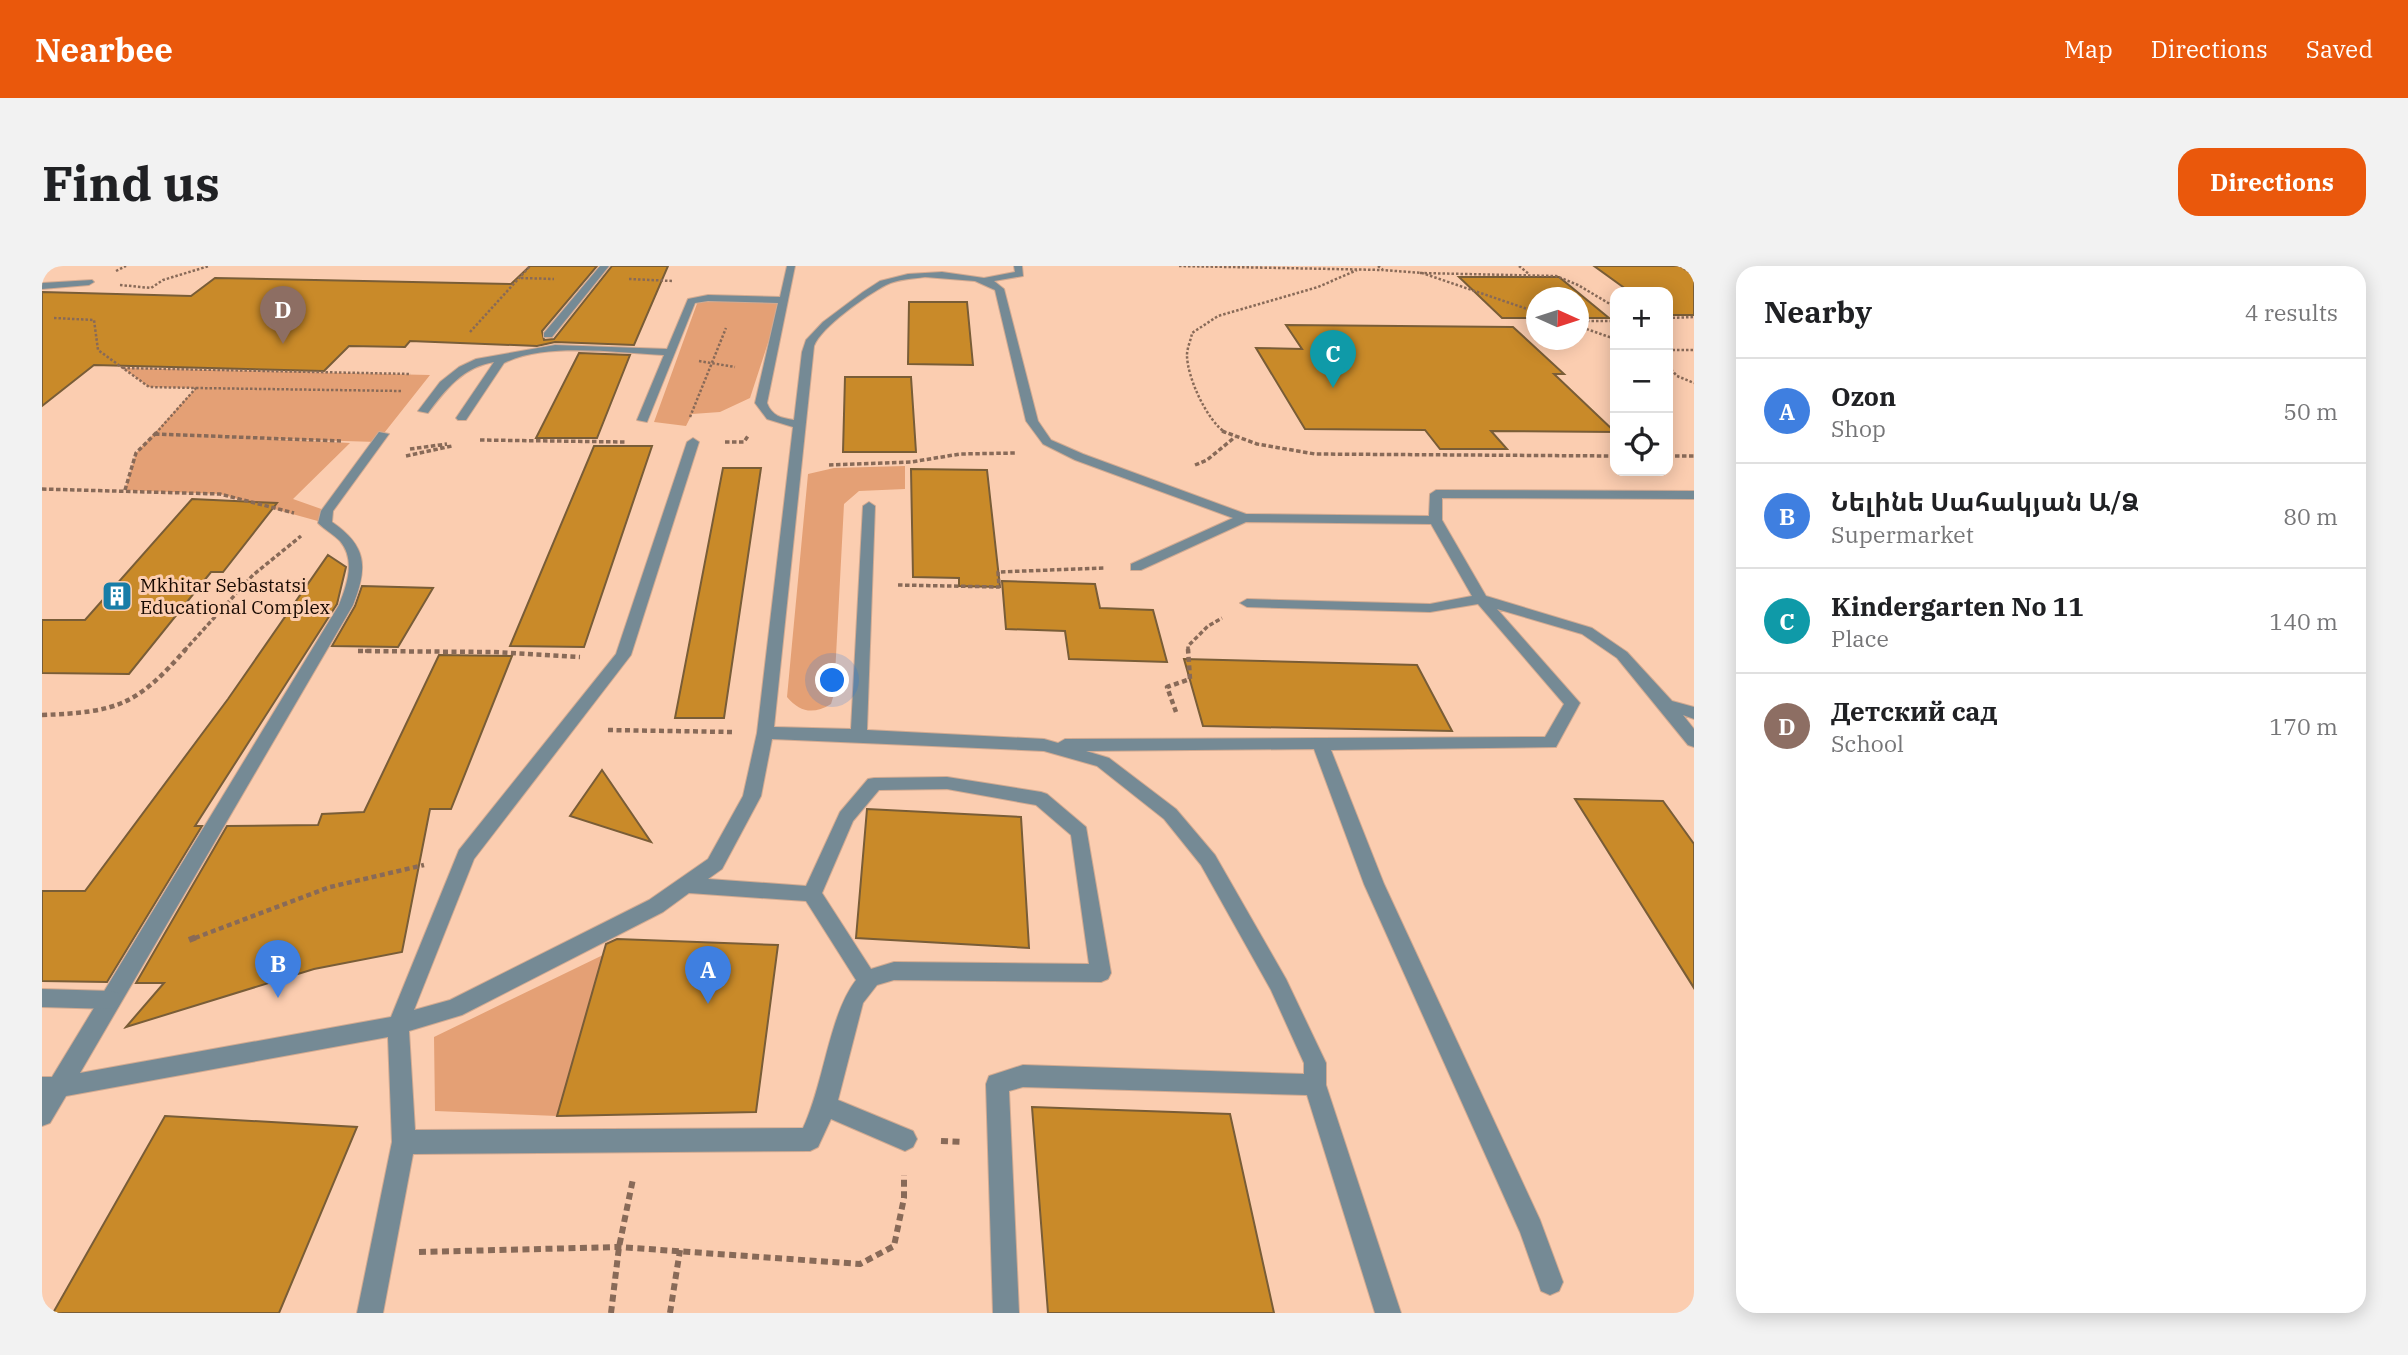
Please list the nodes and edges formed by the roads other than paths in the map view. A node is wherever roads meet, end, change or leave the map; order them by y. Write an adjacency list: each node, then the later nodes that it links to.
1 (605, 266): 8 (street)
2 (791, 266): 7 (street)
3 (1018, 266): 4 (street)
4 (987, 280): 14 (street); 19 (street)
5 (89, 282): 6 (street)
6 (42, 286)
7 (782, 300): 9 (street); 14 (street)
8 (548, 335)
9 (668, 352): 10 (street); 13 (street)
10 (512, 356): 11 (street); 12 (street)
11 (424, 411)
12 (462, 418)
13 (643, 420)
14 (797, 424): 26 (street)
15 (693, 442): 36 (street)
16 (376, 444): 35 (street)
17 (1694, 495): 20 (street)
18 (869, 506): 27 (street)
19 (1244, 518): 20 (street); 21 (street)
20 (1436, 520): 22 (street)
21 (1136, 567)
22 (1481, 599): 23 (street); 24 (street); 43 (street)
23 (1247, 603)
24 (1665, 705): 25 (street); 28 (street)
25 (1694, 713)
26 (765, 733): 27 (street); 31 (street)
27 (859, 735): 30 (street)
28 (1694, 741)
29 (1311, 744): 30 (street)
30 (1044, 745): 37 (street)
31 (685, 885): 32 (street); 36 (street)
32 (812, 894): 33 (street); 33 (street)
33 (868, 981): 39 (street)
34 (42, 998): 35 (street)
35 (111, 999): 38 (street)
36 (398, 1025): 38 (street); 42 (street)
37 (1315, 1085): 45 (street); 46 (street)
38 (51, 1087): 40 (street)
39 (825, 1106): 41 (street); 42 (street)
40 (42, 1115)
41 (905, 1139)
42 (404, 1142): 44 (street)
43 (1550, 1282)
44 (370, 1313)
45 (1006, 1313)
46 (1388, 1313)

